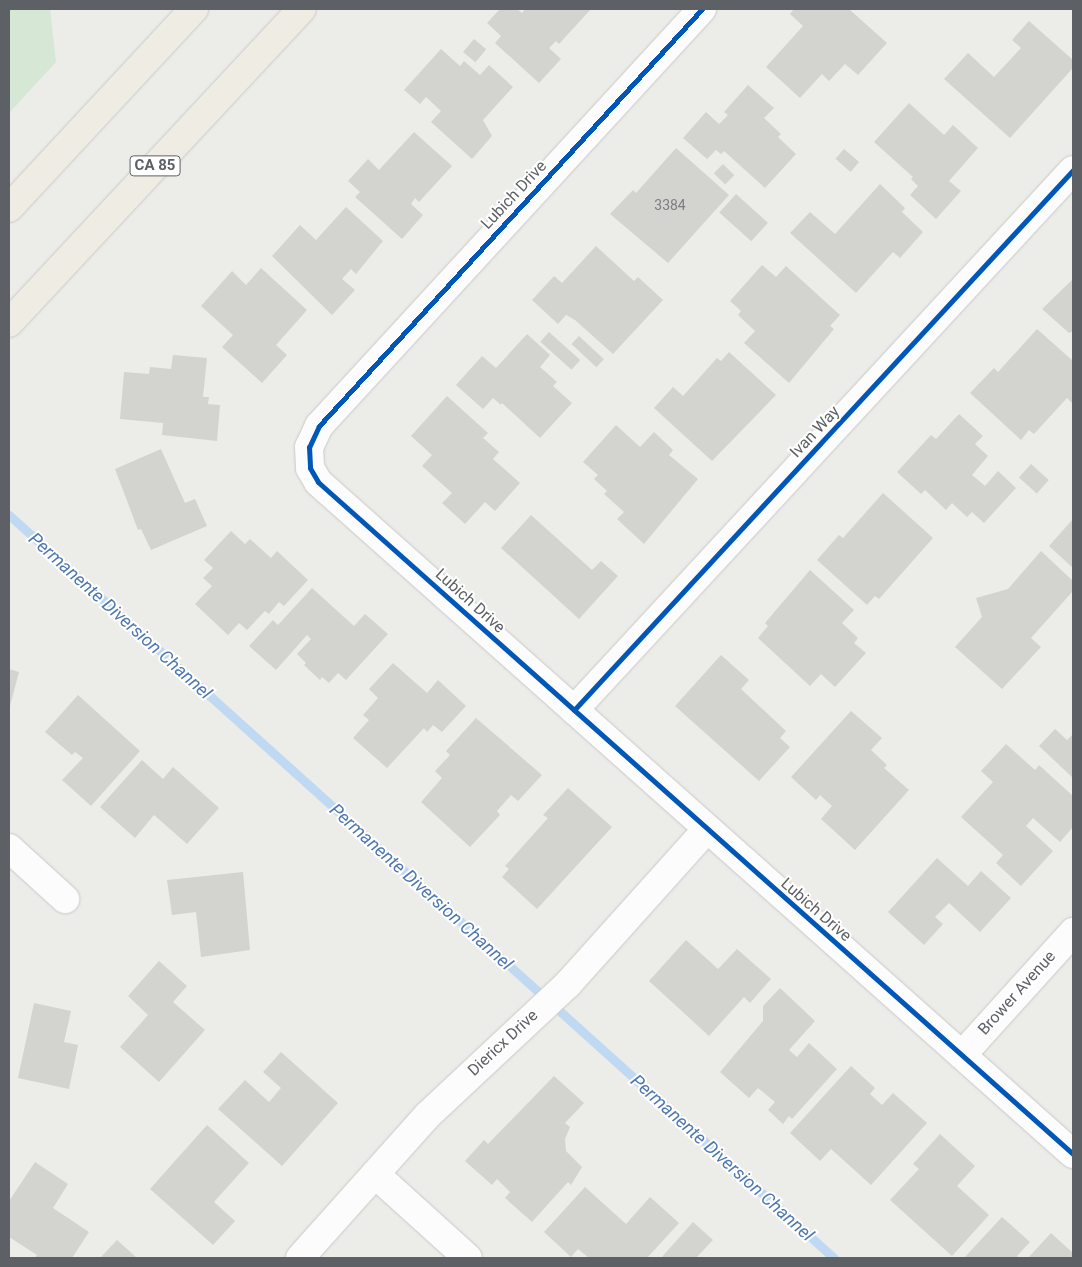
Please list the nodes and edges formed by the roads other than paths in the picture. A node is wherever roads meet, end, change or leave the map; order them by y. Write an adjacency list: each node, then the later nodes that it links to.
1 (194, 9): 5 (highway)
2 (302, 9): 6 (highway, CA 85)
3 (702, 9): 7 (street, Lubich Drive)
4 (1073, 170): 7 (street, Ivan Way)
5 (9, 208)
6 (9, 323)
7 (574, 710): 8 (street, Lubich Drive)
8 (706, 830): 12 (street, Lubich Drive); 14 (street, Diericx Drive)
9 (9, 848): 10 (street)
10 (65, 899)
11 (1073, 932): 12 (street, Brower Avenue)
12 (962, 1055): 13 (street, Lubich Drive)
13 (1073, 1154)
14 (375, 1174): 15 (street, Diericx Drive); 16 (street)
15 (300, 1258)
16 (468, 1258)

